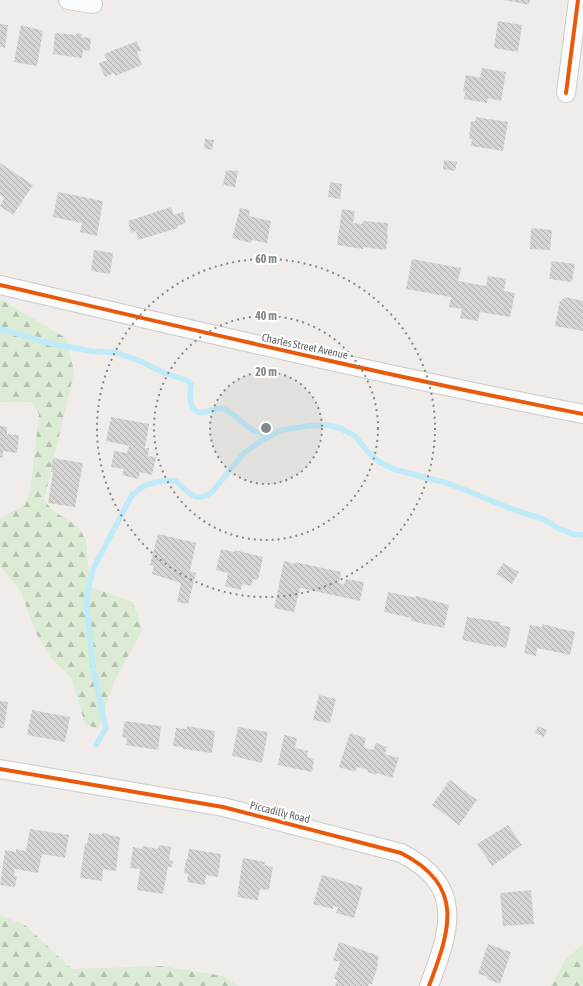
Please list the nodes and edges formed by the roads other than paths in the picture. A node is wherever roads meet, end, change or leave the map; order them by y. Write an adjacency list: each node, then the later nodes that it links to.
1 (68, 0): 3 (street)
2 (578, 0): 4 (street)
3 (93, 4)
4 (566, 92)
5 (0, 286): 6 (street, Charles Street Avenue)
6 (583, 414)
7 (0, 769): 8 (street, Piccadilly Road)
8 (429, 986)

